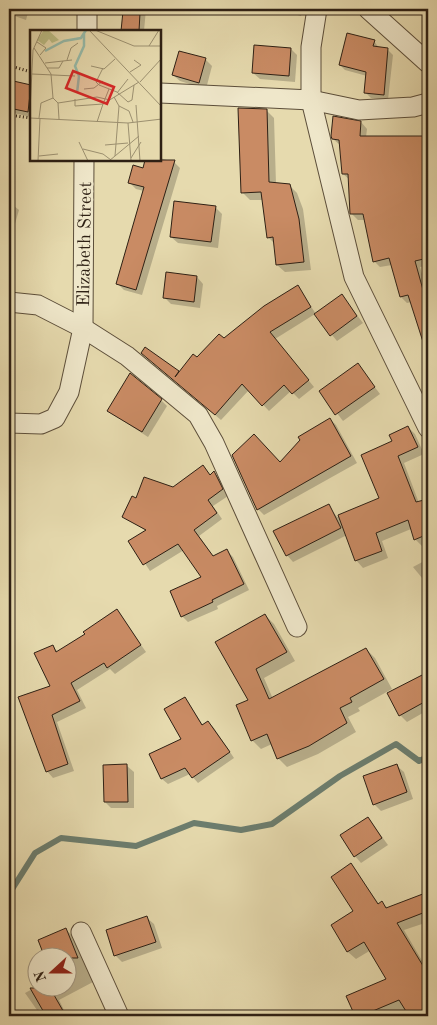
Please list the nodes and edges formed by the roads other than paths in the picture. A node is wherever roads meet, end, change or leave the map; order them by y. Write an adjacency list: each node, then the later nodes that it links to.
1 (87, 9): 4 (street)
2 (317, 9): 7 (street)
3 (368, 9): 5 (street)
4 (87, 30)
5 (428, 63)
6 (161, 93): 7 (street)
7 (310, 100): 8 (street); 13 (street)
8 (428, 104)
9 (84, 161): 11 (street, Elizabeth Street)
10 (9, 302): 11 (street)
11 (82, 328): 12 (street, Elizabeth Street); 14 (street)
12 (9, 423)
13 (428, 428)
14 (297, 627)
15 (81, 932): 16 (street)
16 (119, 1016)

